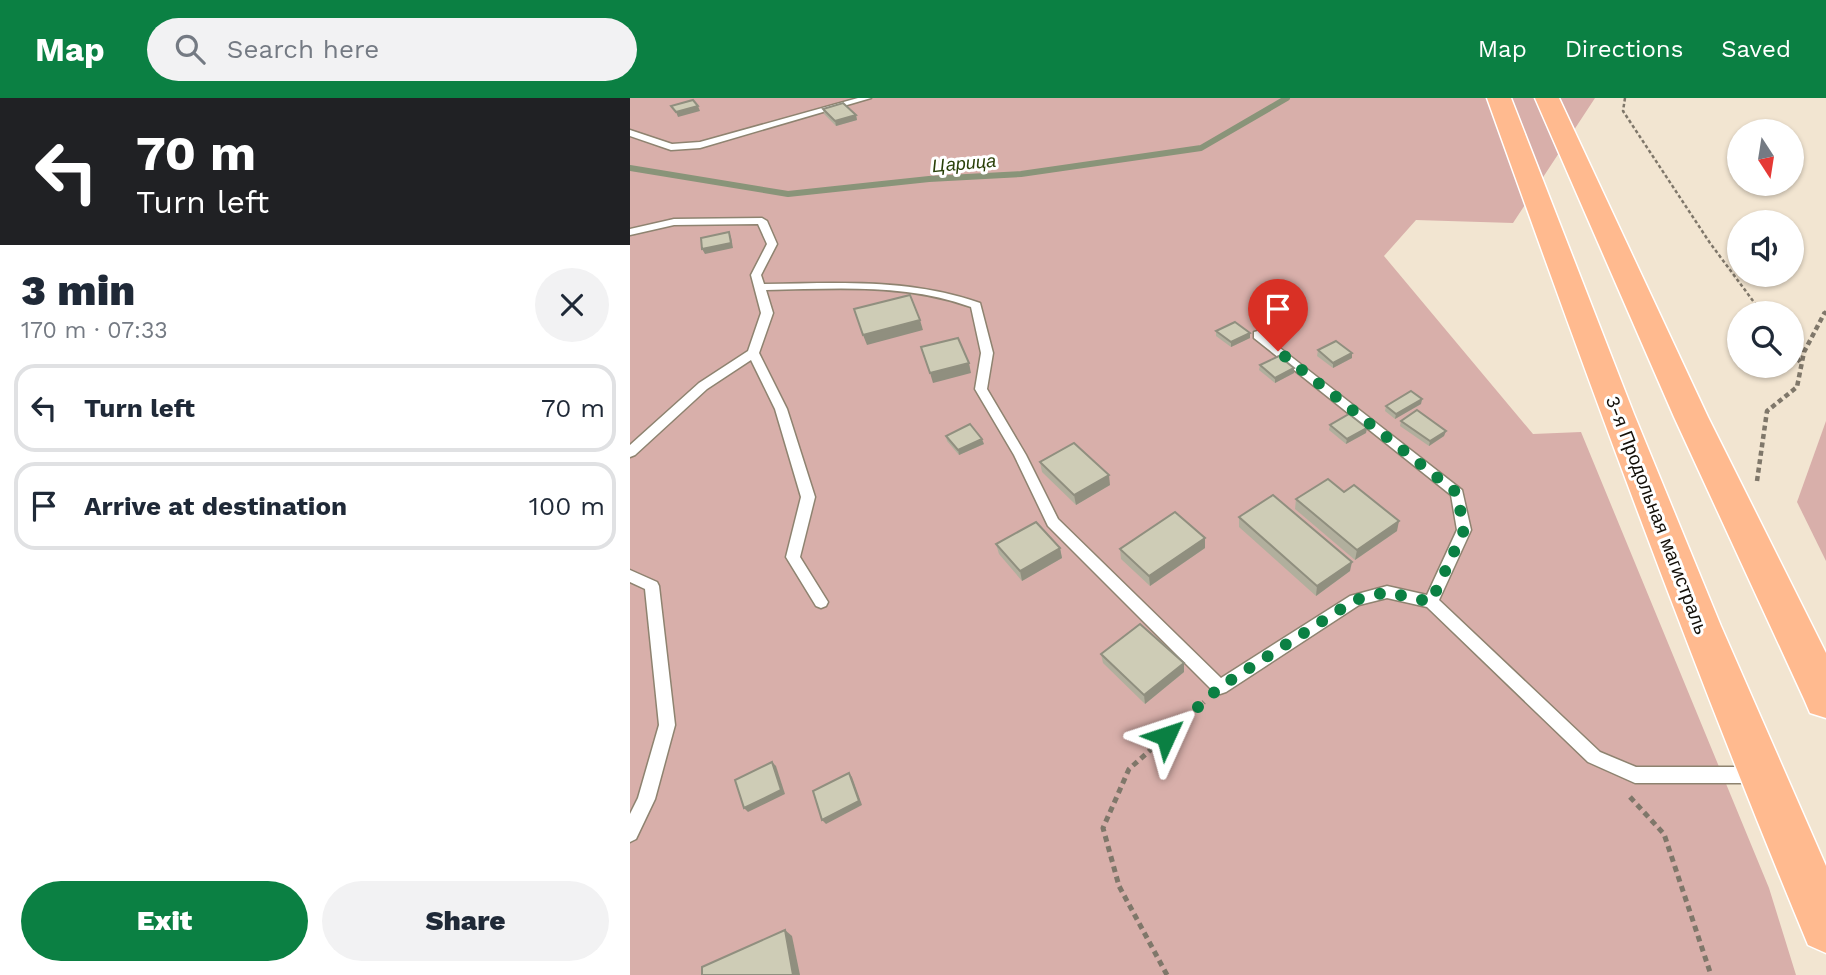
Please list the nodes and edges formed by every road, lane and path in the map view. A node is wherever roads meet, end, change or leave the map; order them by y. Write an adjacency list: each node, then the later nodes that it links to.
1 (867, 98): 5 (lane)
2 (1499, 98): 24 (highway, 3-я Продольная магистраль)
3 (1547, 98): 15 (highway)
4 (1625, 98): 8 (path)
5 (630, 133)
6 (630, 232): 7 (lane)
7 (760, 287): 12 (lane); 21 (lane)
8 (1753, 301)
9 (1826, 310): 11 (path)
10 (1258, 335): 18 (lane)
11 (1804, 352)
12 (753, 353): 14 (lane); 17 (lane)
13 (1798, 378): 15 (path)
14 (630, 452)
15 (1737, 512): 19 (highway)
16 (630, 576): 25 (lane)
17 (821, 602)
18 (1431, 602): 21 (lane); 23 (lane)
19 (1795, 634): 20 (lane); 22 (highway)
20 (1826, 664)
21 (1220, 687): 27 (path)
22 (1826, 699)
23 (1594, 757): 24 (lane); 28 (path)
24 (1762, 775): 26 (highway, 3-я Продольная магистраль)
25 (630, 833)
26 (1826, 927)
27 (1167, 975)
28 (1711, 975)

